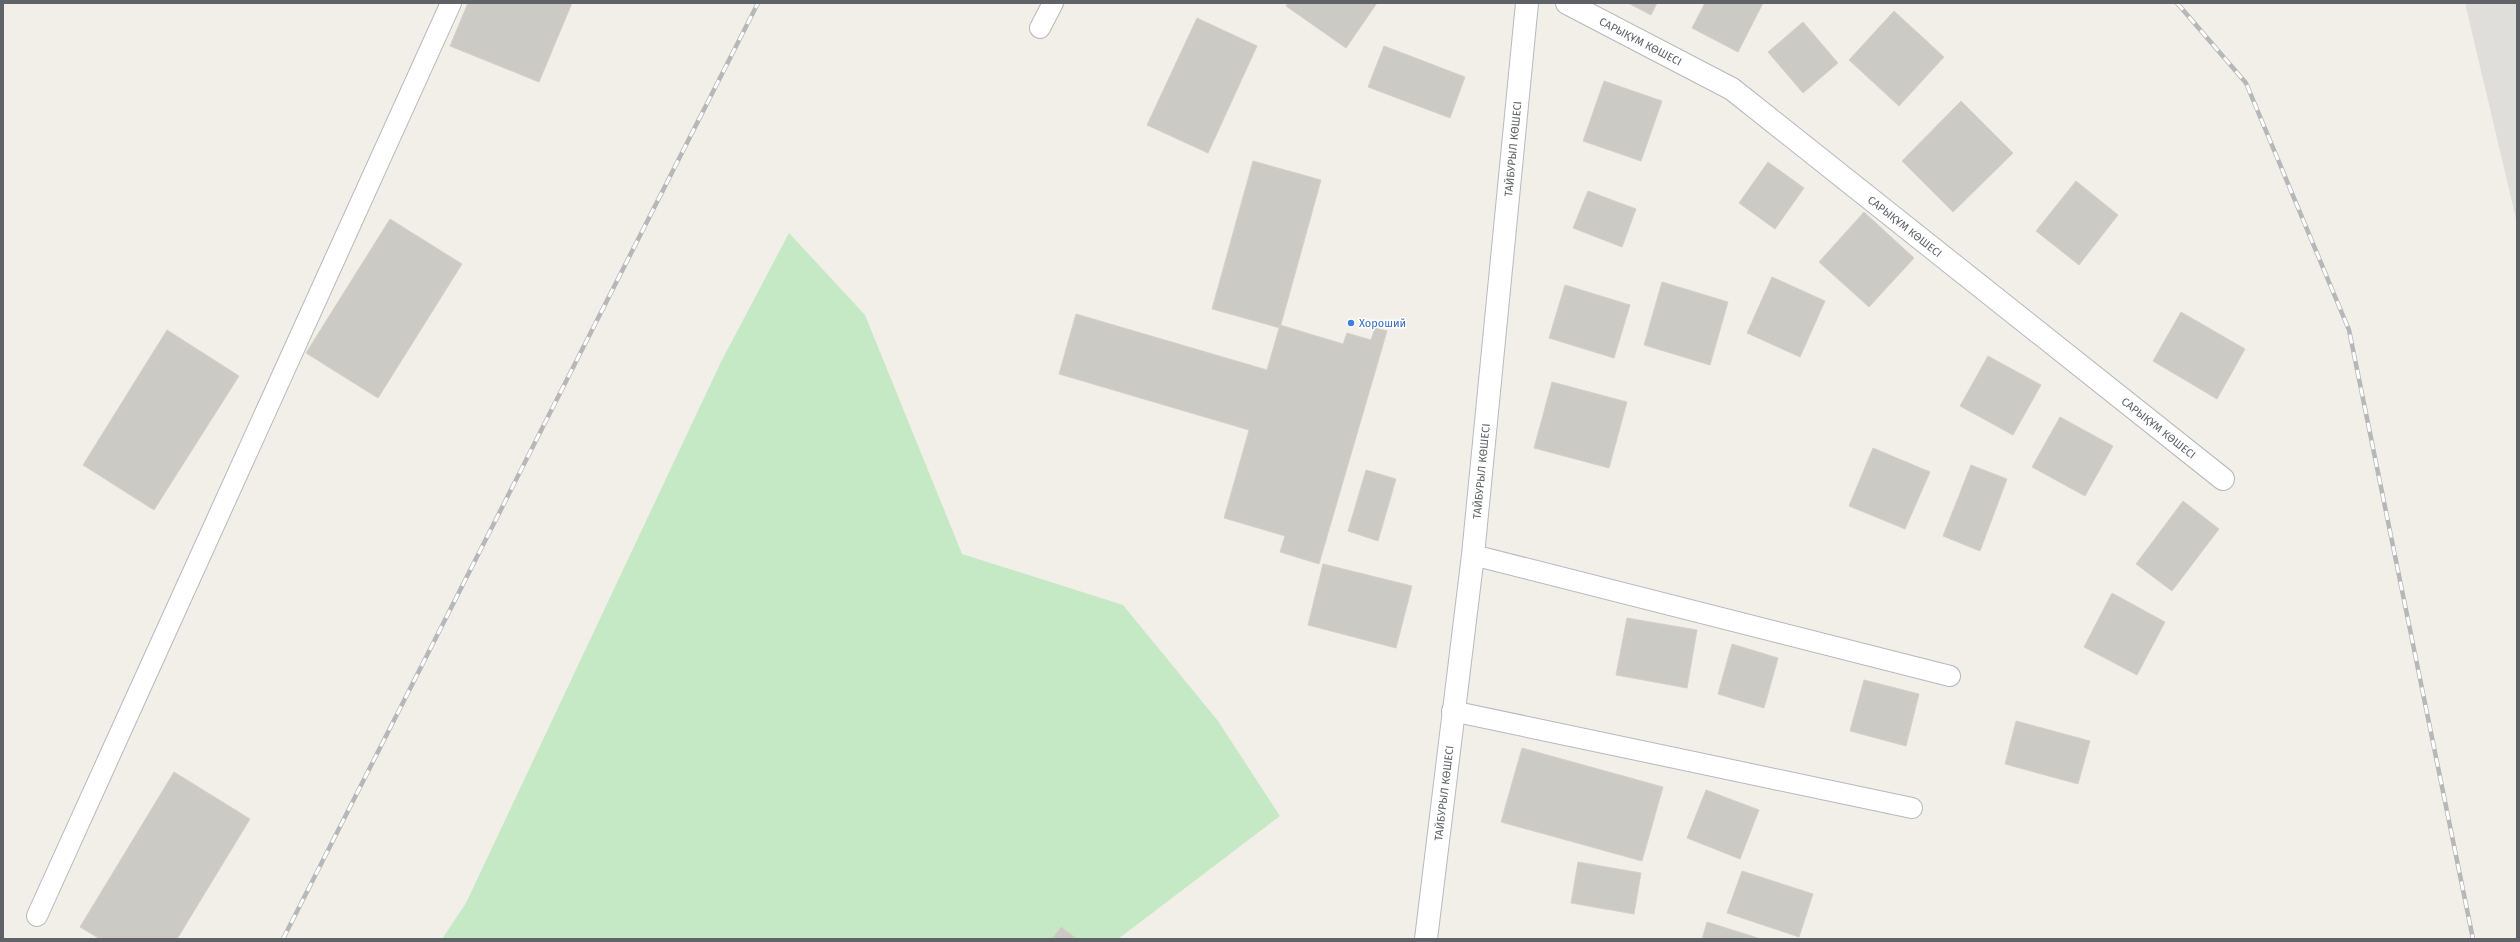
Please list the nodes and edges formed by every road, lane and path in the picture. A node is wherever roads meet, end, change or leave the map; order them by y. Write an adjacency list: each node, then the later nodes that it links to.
1 (451, 3): 11 (lane)
2 (1053, 3): 5 (lane)
3 (1527, 3): 7 (main road, ТАЙБУРЫЛ КӨШЕСІ)
4 (1567, 3): 6 (main road, САРЫҚҰМ КӨШЕСІ)
5 (1040, 28)
6 (2223, 479)
7 (1473, 555): 8 (lane); 9 (main road, ТАЙБУРЫЛ КӨШЕСІ)
8 (1950, 676)
9 (1452, 711): 10 (lane); 12 (main road, ТАЙБУРЫЛ КӨШЕСІ)
10 (1912, 808)
11 (37, 916)
12 (1426, 939)

